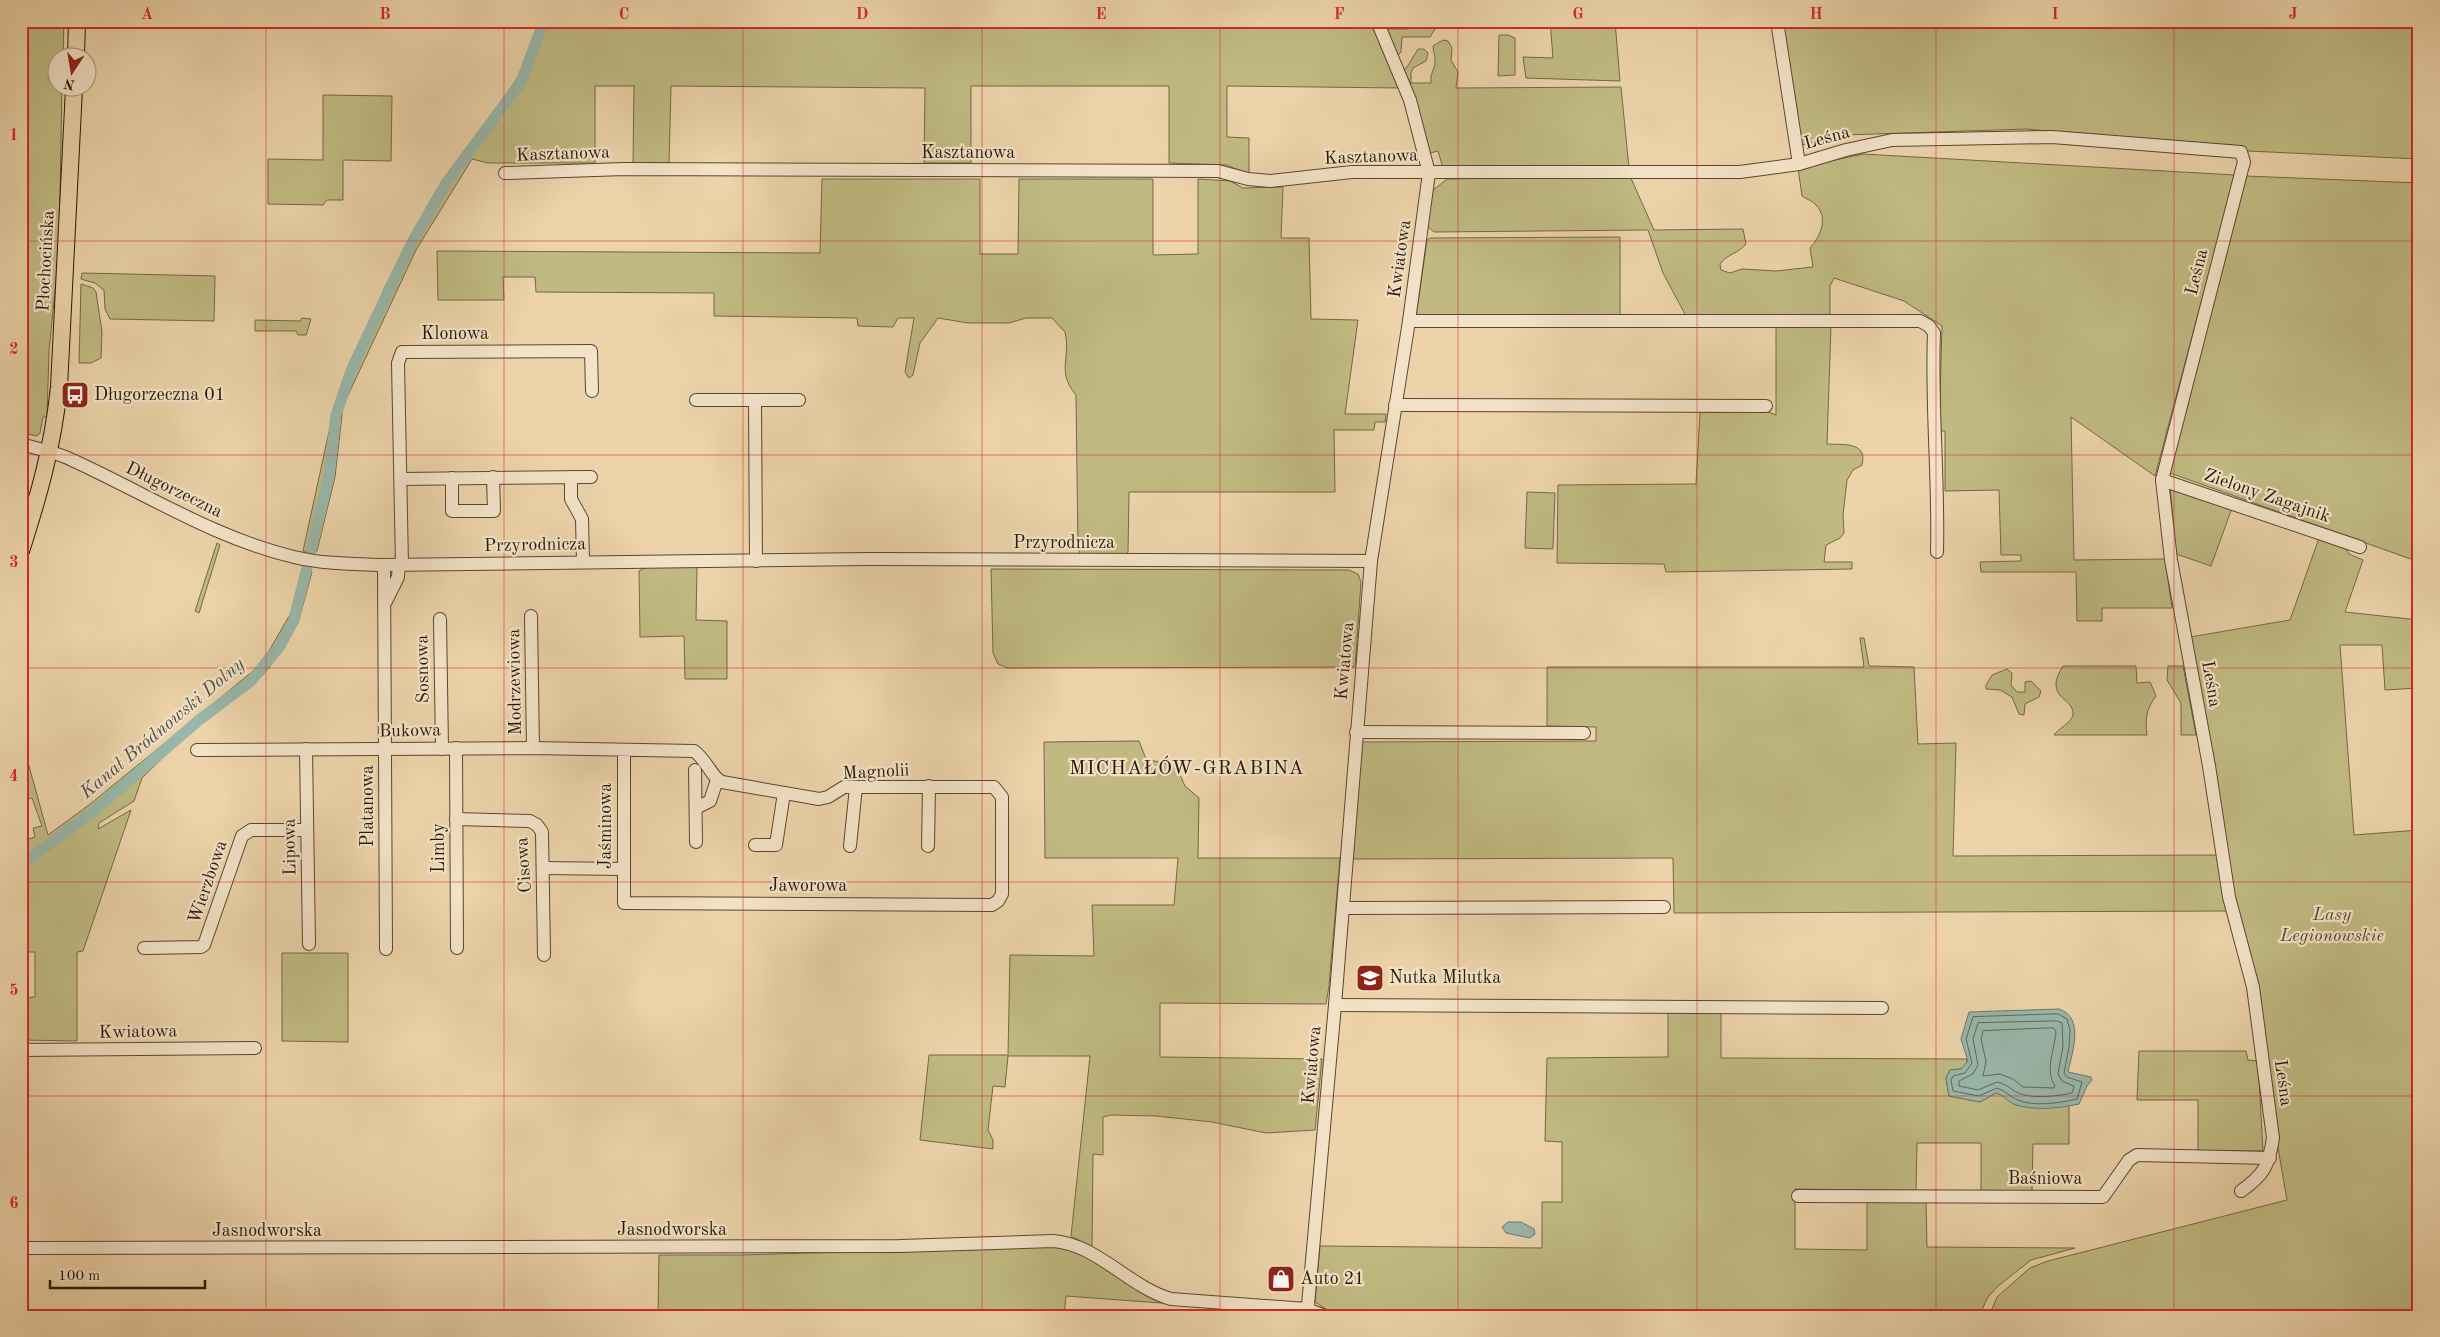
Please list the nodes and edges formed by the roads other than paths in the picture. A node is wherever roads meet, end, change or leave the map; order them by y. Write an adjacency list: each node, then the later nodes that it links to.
1 (77, 21): 4 (main road)
2 (1377, 21): 7 (street, Kwiatowa)
3 (1776, 21): 6 (street)
4 (76, 48)
5 (74, 98): 17 (main road, Płochocińska)
6 (1799, 164): 7 (street, Leśna); 23 (street, Leśna)
7 (1429, 172): 8 (street, Kasztanowa); 9 (street, Kwiatowa)
8 (505, 173)
9 (1409, 321): 14 (street, Kwiatowa); 26 (street)
10 (592, 391): 21 (street, Klonowa)
11 (696, 400): 12 (street)
12 (755, 400): 13 (street); 29 (street)
13 (799, 400)
14 (1395, 405): 15 (street); 27 (street, Kwiatowa)
15 (1766, 406)
16 (21, 444): 17 (street, Długorzeczna)
17 (50, 452): 25 (main road, Płochocińska); 28 (street, Długorzeczna)
18 (493, 477): 19 (street); 22 (street); 22 (street)
19 (571, 477): 20 (street); 30 (street)
20 (591, 477)
21 (401, 478): 22 (street); 32 (street, Klonowa)
22 (452, 478)
23 (2162, 480): 24 (street, Zielony Zagajnik); 72 (street, Leśna)
24 (2360, 547)
25 (21, 551)
26 (1937, 552)
27 (1371, 560): 29 (street, Przyrodnicza); 36 (street, Kwiatowa)
28 (314, 561): 31 (street, Przyrodnicza)
29 (756, 561): 30 (street, Przyrodnicza)
30 (583, 562): 32 (street, Przyrodnicza)
31 (384, 565): 32 (street, Przyrodnicza); 33 (street, Platanowa)
32 (400, 565): 33 (street, Platanowa)
33 (384, 603): 41 (street, Platanowa)
34 (531, 616): 39 (street, Modrzewiowa)
35 (440, 619): 42 (street, Sosnowa)
36 (1356, 732): 37 (street); 62 (street, Kwiatowa)
37 (1584, 733)
38 (456, 748): 39 (street, Bukowa); 42 (street, Bukowa); 51 (street, Limby)
39 (533, 748): 44 (street, Bukowa)
40 (306, 749): 41 (street, Bukowa); 43 (street, Bukowa); 52 (street, Lipowa)
41 (386, 749): 42 (street, Bukowa); 66 (street, Platanowa)
42 (442, 749)
43 (197, 750)
44 (624, 750): 46 (street); 58 (street, Jaśminowa)
45 (695, 770): 50 (street)
46 (718, 780): 49 (street, Magnolii); 50 (street)
47 (928, 786): 48 (street, Magnolii); 56 (street); 60 (street, Magnolii)
48 (856, 787): 49 (street, Magnolii); 55 (street)
49 (784, 793): 54 (street)
50 (696, 808): 53 (street)
51 (456, 819): 57 (street, Cisowa); 65 (street, Limby)
52 (307, 830): 63 (street, Lipowa); 64 (street, Wierzbowa)
53 (696, 842)
54 (755, 845)
55 (850, 846)
56 (928, 846)
57 (543, 868): 58 (street); 67 (street, Cisowa)
58 (624, 869): 59 (street, Jaśminowa)
59 (624, 903): 60 (street, Jaworowa)
60 (992, 905)
61 (1664, 907): 62 (street)
62 (1343, 908): 68 (street, Kwiatowa)
63 (309, 944)
64 (144, 948)
65 (457, 948)
66 (386, 949)
67 (544, 955)
68 (1335, 1005): 69 (street); 76 (street, Kwiatowa)
69 (1882, 1008)
70 (255, 1048): 71 (street, Kwiatowa)
71 (21, 1050)
72 (2270, 1158): 73 (street, Leśna); 74 (street, Baśniowa)
73 (2241, 1191)
74 (1798, 1196)
75 (21, 1248): 76 (street, Jasnodworska)
76 (1307, 1312): 77 (street, Jasnodworska)
77 (1325, 1316)

